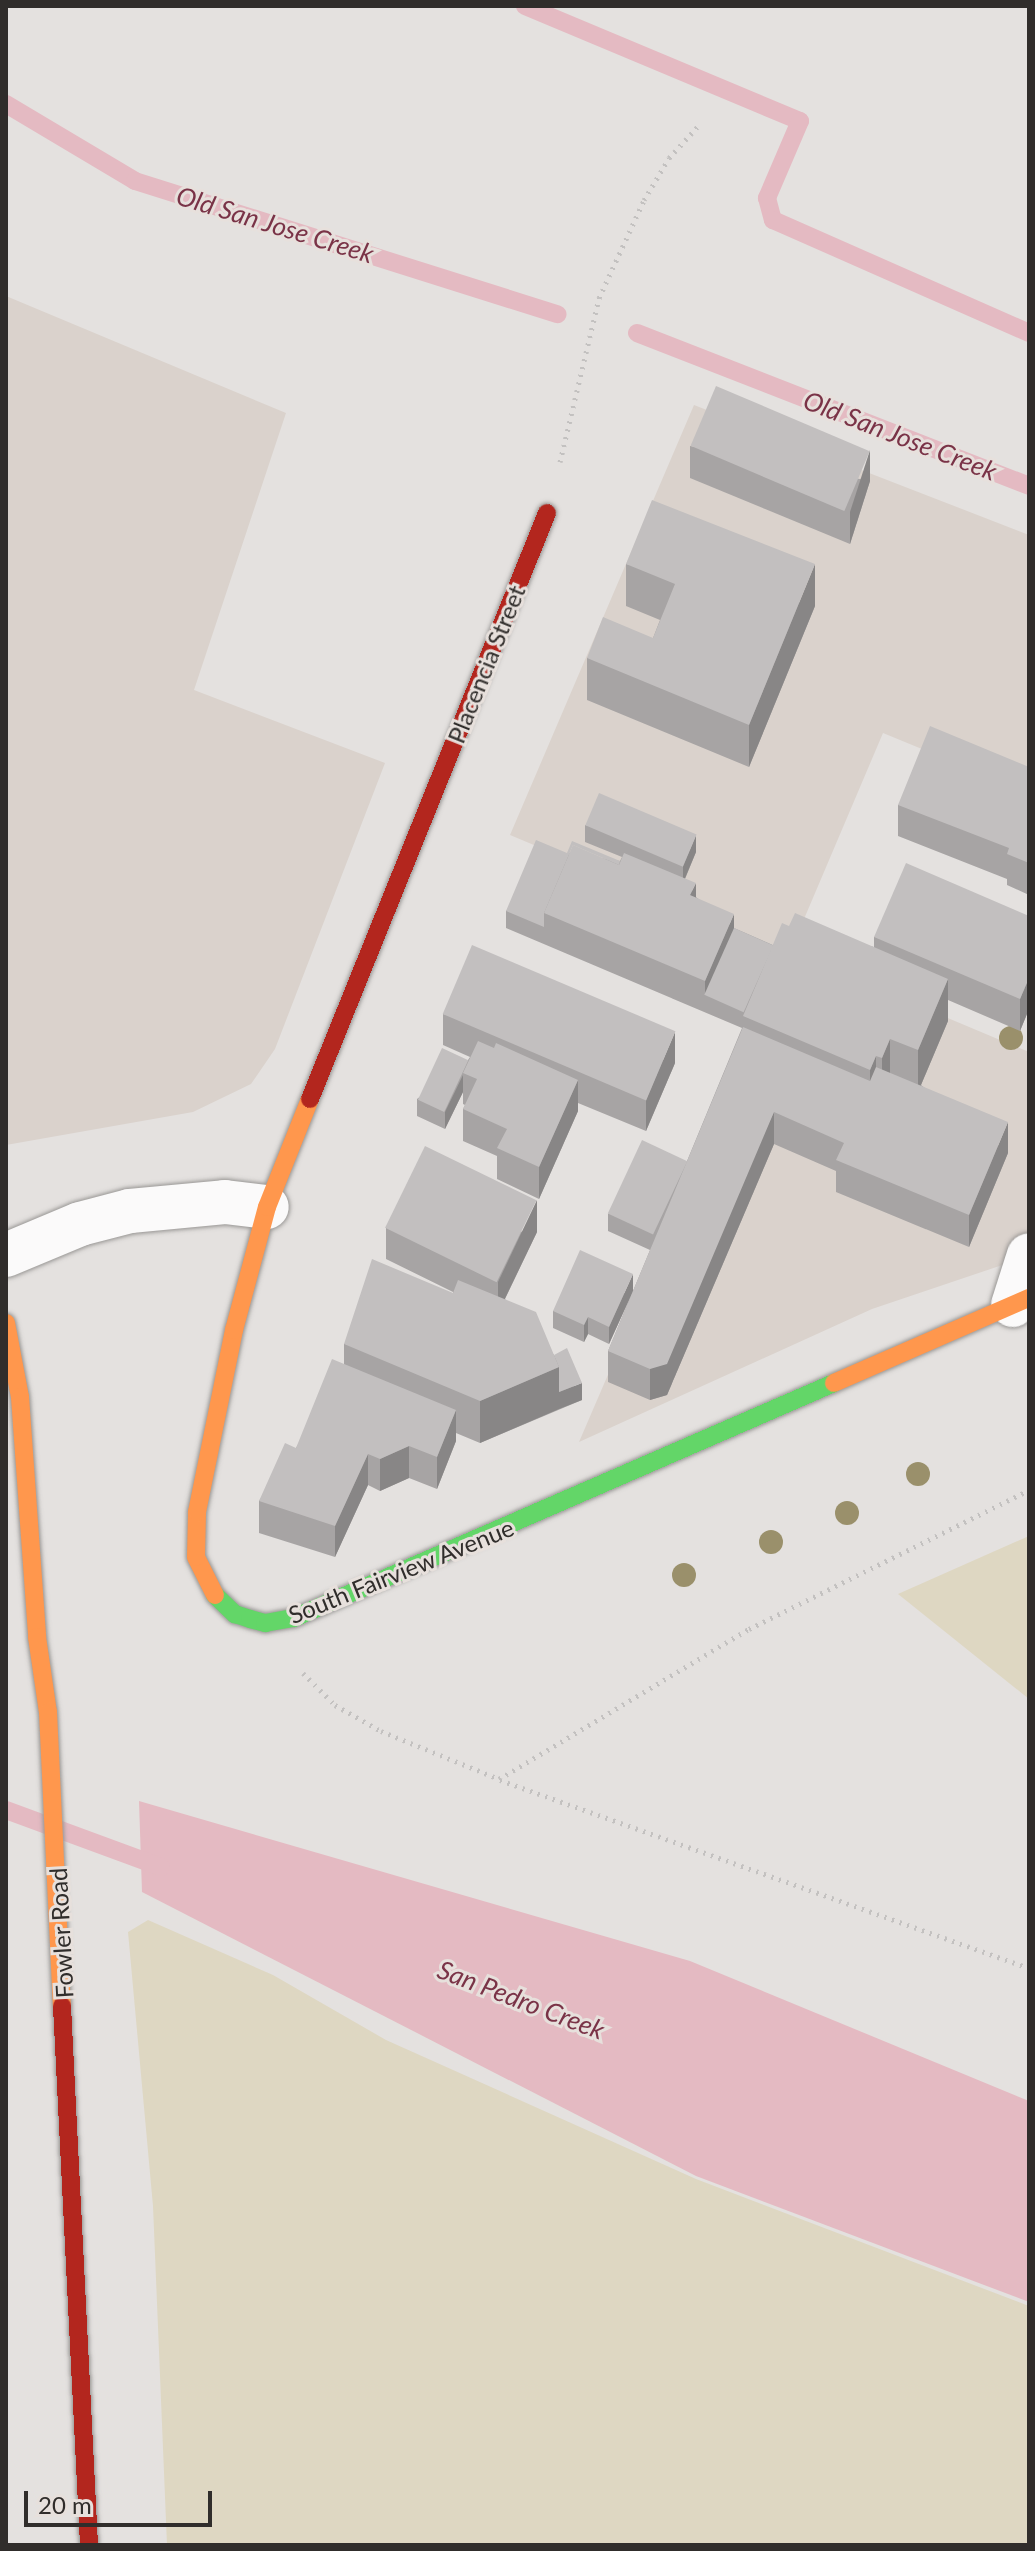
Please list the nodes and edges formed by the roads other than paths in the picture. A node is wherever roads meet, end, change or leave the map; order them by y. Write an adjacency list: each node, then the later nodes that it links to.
1 (547, 513): 2 (street, Placencia Street)
2 (267, 1207): 3 (street); 5 (street, South Fairview Avenue)
3 (6, 1255)
4 (1029, 1255): 5 (street)
5 (1021, 1301)
6 (6, 1323): 7 (street, Fowler Road)
7 (89, 2545)

